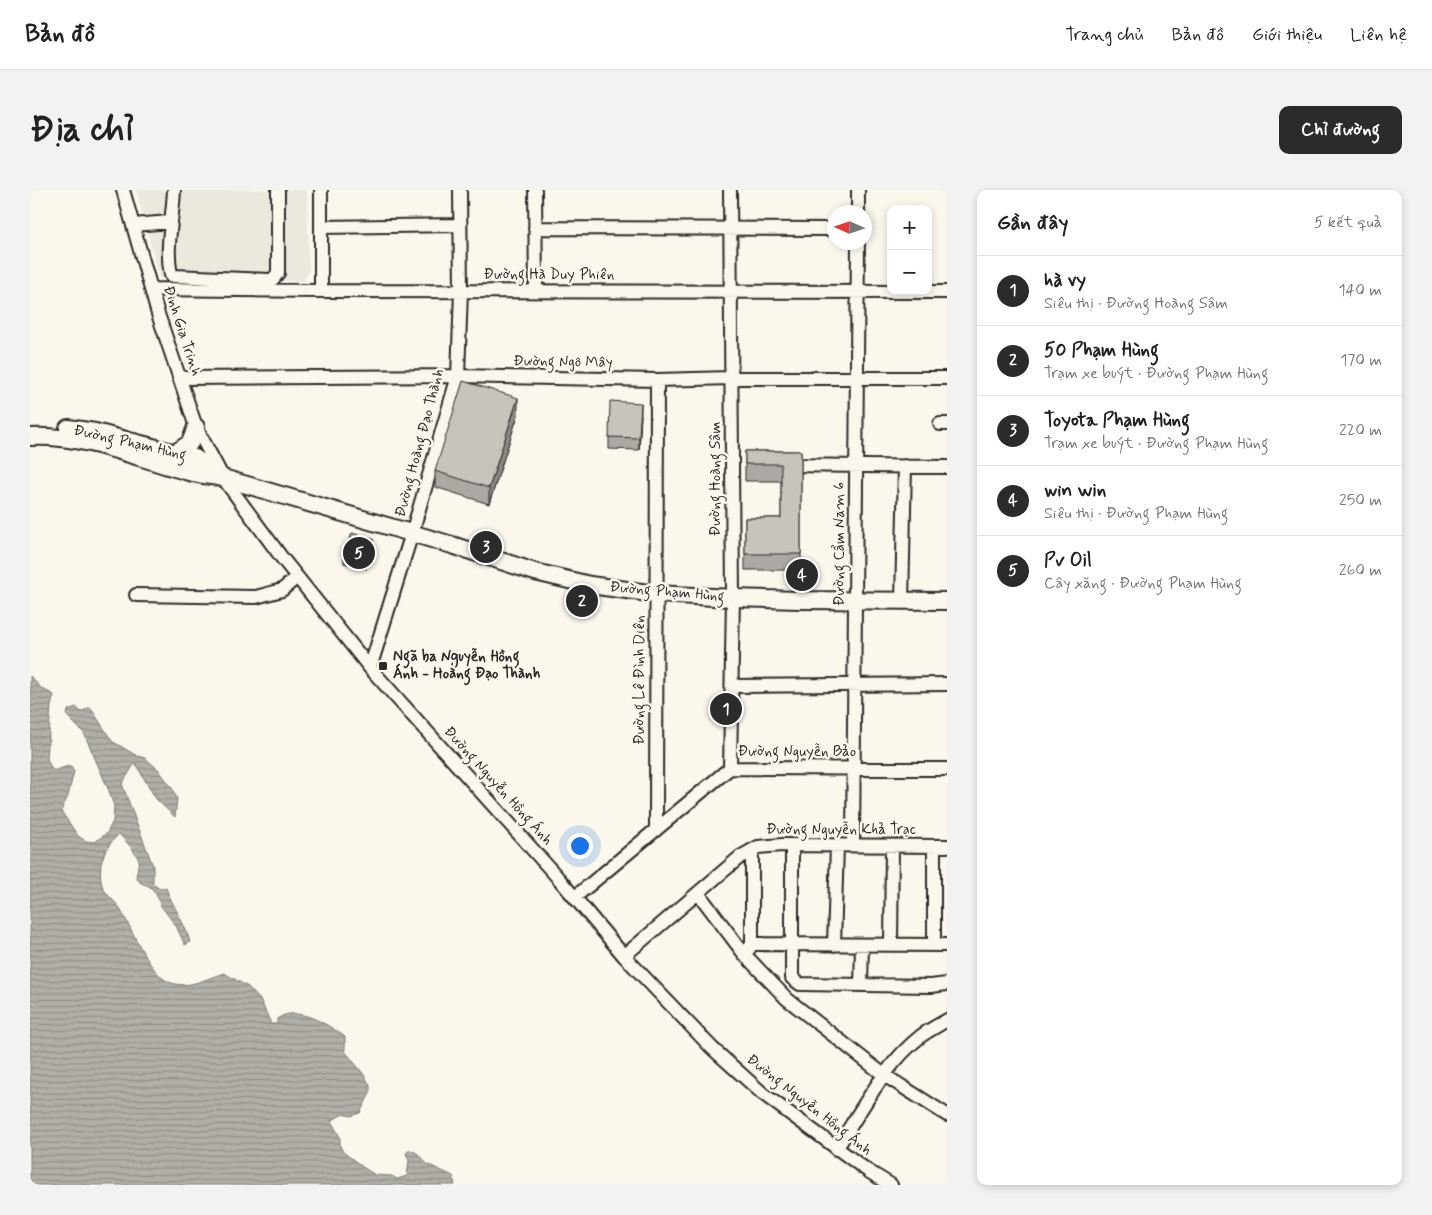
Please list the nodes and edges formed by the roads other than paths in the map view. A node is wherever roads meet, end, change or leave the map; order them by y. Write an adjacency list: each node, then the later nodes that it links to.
1 (123, 190): 11 (street, Đinh Gia Trinh)
2 (174, 190): 10 (street)
3 (278, 190): 10 (street)
4 (321, 190): 13 (street)
5 (460, 190): 12 (street, Đường Hoàng Đạo Thành)
6 (535, 190): 14 (street)
7 (730, 190): 15 (street, Đường Hoàng Sâm)
8 (858, 190): 9 (street)
9 (858, 205)
10 (170, 222): 11 (street)
11 (133, 224): 18 (street, Đinh Gia Trinh)
12 (460, 225): 13 (street); 20 (street, Đường Hoàng Đạo Thành)
13 (321, 227): 19 (street)
14 (535, 228): 15 (street); 21 (street)
15 (730, 228): 16 (street); 22 (street, Đường Hoàng Sâm)
16 (827, 228)
17 (858, 250): 23 (street, Đường Cẩm Nam 6)
18 (151, 289): 19 (street, Đường Hà Duy Phiên); 27 (street, Đinh Gia Trinh)
19 (321, 291): 20 (street, Đường Hà Duy Phiên)
20 (460, 291): 21 (street, Đường Hà Duy Phiên); 25 (street, Đường Hoàng Đạo Thành)
21 (536, 291): 22 (street, Đường Hà Duy Phiên)
22 (730, 292): 23 (street, Đường Hà Duy Phiên); 28 (street, Đường Hoàng Sâm)
23 (857, 292): 24 (street, Đường Hà Duy Phiên); 26 (street, Đường Cẩm Nam 6)
24 (947, 292)
25 (458, 376): 27 (street, Đường Ngô Mây); 30 (street, Đường Ngô Mây); 40 (street, Đường Hoàng Đạo Thành)
26 (857, 377): 28 (street, Đường Ngô Mây); 29 (street, Đường Ngô Mây); 36 (street, Đường Cẩm Nam 6)
27 (179, 378): 32 (street, Đinh Gia Trinh)
28 (731, 378): 30 (street, Đường Ngô Mây); 44 (street, Đường Hoàng Sâm)
29 (947, 378)
30 (657, 380): 42 (street, Đường Lê Đình Diên)
31 (30, 427): 34 (main road, Đường Phạm Hùng)
32 (196, 427): 34 (main road); 39 (street, Đinh Gia Trinh)
33 (30, 436): 39 (main road, Đường Phạm Hùng)
34 (175, 453): 39 (main road, Đường Phạm Hùng)
35 (770, 465): 36 (street)
36 (856, 465): 37 (street); 45 (street, Đường Cẩm Nam 6)
37 (905, 466): 38 (street); 46 (street)
38 (947, 466)
39 (223, 478): 40 (main road, Đường Phạm Hùng); 41 (street, Đường Nguyễn Hồng Ánh)
40 (412, 533): 42 (main road, Đường Phạm Hùng); 48 (street, Đường Hoàng Đạo Thành)
41 (297, 576): 43 (street); 48 (street, Đường Nguyễn Hồng Ánh)
42 (656, 594): 44 (main road, Đường Phạm Hùng); 55 (street, Đường Lê Đình Diên)
43 (136, 595)
44 (733, 598): 45 (main road, Đường Phạm Hùng); 51 (street, Đường Hoàng Sâm)
45 (856, 600): 46 (main road, Đường Phạm Hùng); 50 (street, Đường Cẩm Nam 6)
46 (902, 600): 47 (main road, Đường Phạm Hùng)
47 (947, 601)
48 (370, 668): 64 (street, Đường Nguyễn Hồng Ánh)
49 (947, 684): 50 (street)
50 (855, 685): 51 (street); 53 (street, Đường Cẩm Nam 6)
51 (732, 686): 52 (street, Đường Hoàng Sâm)
52 (730, 768): 53 (street, Đường Nguyễn Bảo); 55 (street, Đường Nguyễn Bảo)
53 (854, 768): 54 (street, Đường Nguyễn Bảo); 58 (street, Đường Cẩm Nam 6)
54 (947, 769)
55 (656, 830): 64 (street, Đường Nguyễn Bảo)
56 (792, 845): 57 (street, Đường Nguyễn Khả Trạc); 62 (street, Đường Nguyễn Khả Trạc); 65 (street)
57 (837, 845): 58 (street, Đường Nguyễn Khả Trạc); 66 (street)
58 (854, 845): 59 (street, Đường Nguyễn Khả Trạc)
59 (892, 846): 60 (street, Đường Nguyễn Khả Trạc); 68 (street)
60 (934, 846): 61 (street, Đường Nguyễn Khả Trạc); 69 (street)
61 (947, 846)
62 (752, 850): 63 (street, Đường Nguyễn Khả Trạc); 71 (street)
63 (698, 893): 71 (street); 72 (street, Đường Nguyễn Khả Trạc)
64 (574, 897): 72 (street, Đường Nguyễn Hồng Ánh)
65 (792, 945): 66 (street); 71 (street); 74 (street)
66 (834, 945): 67 (street)
67 (862, 945): 68 (street); 74 (street)
68 (891, 945): 69 (street)
69 (934, 945): 70 (street)
70 (947, 945)
71 (748, 950): 76 (street)
72 (624, 956): 78 (street, Đường Nguyễn Hồng Ánh)
73 (947, 984): 74 (street)
74 (861, 985)
75 (947, 1020): 76 (street)
76 (884, 1075): 77 (street); 78 (street)
77 (947, 1115)
78 (836, 1149): 79 (street, Đường Nguyễn Hồng Ánh)
79 (890, 1185)

